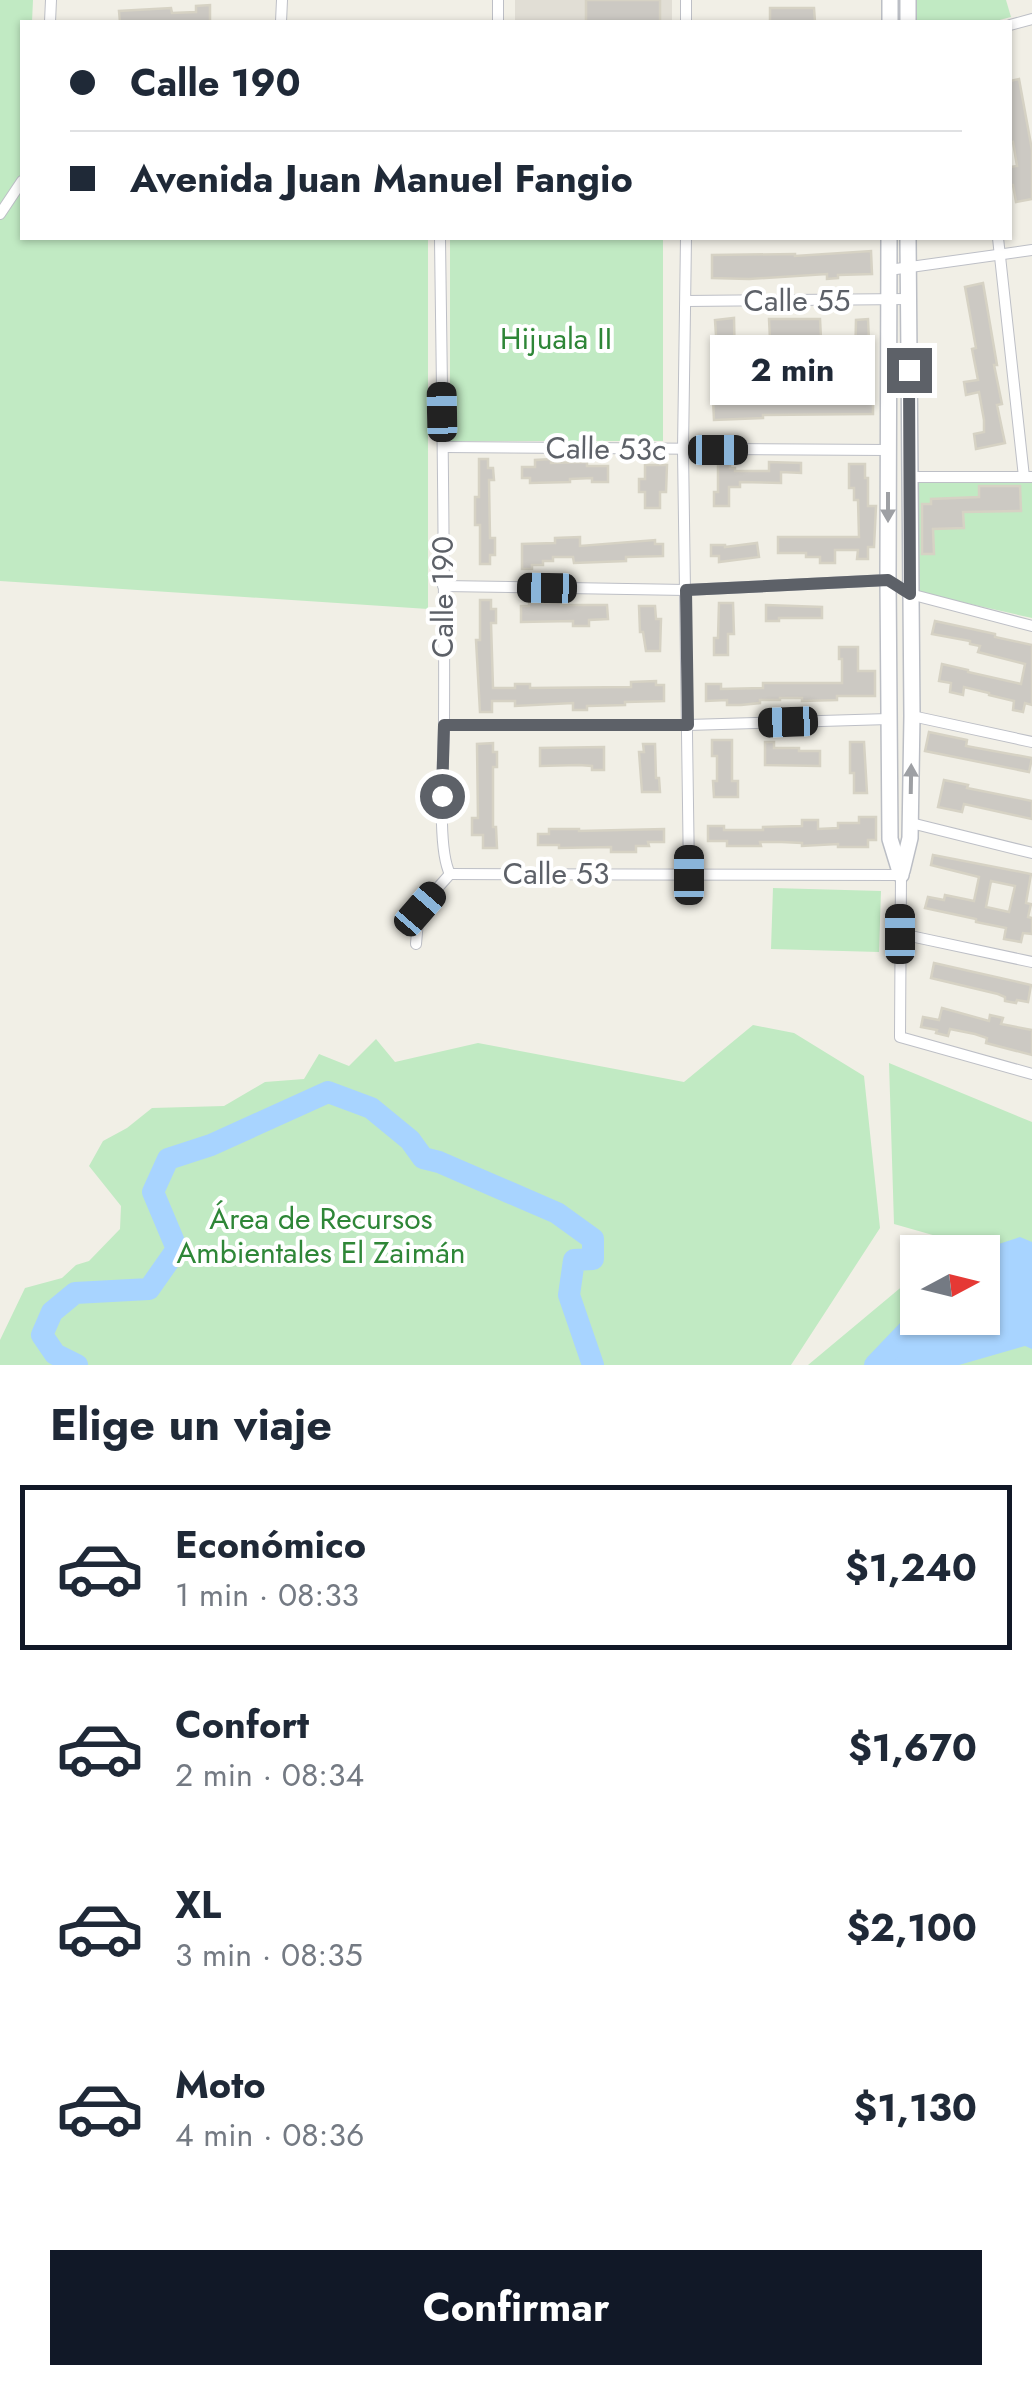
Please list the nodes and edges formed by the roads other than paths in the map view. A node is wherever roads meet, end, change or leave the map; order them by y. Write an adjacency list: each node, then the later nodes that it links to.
1 (20, 184): 2 (street)
2 (0, 214)
3 (440, 240): 15 (street, Calle 190)
4 (686, 240): 14 (street)
5 (889, 240): 11 (main road)
6 (908, 240): 10 (main road)
7 (998, 240): 9 (street)
8 (1032, 250): 9 (street)
9 (1001, 254): 10 (street); 19 (street)
10 (908, 266): 11 (street); 12 (main road)
11 (889, 270): 13 (main road)
12 (909, 299): 13 (street, Calle 55); 18 (main road)
13 (889, 300): 14 (street, Calle 55); 17 (main road)
14 (686, 301): 16 (street)
15 (443, 447): 16 (street, Calle 53c); 21 (street, Calle 190)
16 (683, 450): 17 (street, Calle 53c); 22 (street)
17 (888, 450): 20 (main road, one-way to 20)
18 (910, 477): 19 (street); 23 (main road)
19 (1028, 477)
20 (888, 580): 22 (street); 23 (street); 26 (main road)
21 (443, 586): 22 (street); 27 (street, Calle 190)
22 (686, 590): 28 (street)
23 (910, 594): 24 (street); 25 (main road)
24 (1032, 626)
25 (912, 716): 29 (street); 30 (main road, one-way to 25)
26 (889, 718): 28 (street); 34 (main road)
27 (444, 725): 28 (street); 32 (street, Calle 190)
28 (688, 725): 33 (street)
29 (1032, 742)
30 (911, 823): 31 (street); 34 (main road)
31 (1032, 853)
32 (450, 874): 33 (street, Calle 53); 36 (street)
33 (689, 875): 34 (street, Calle 53)
34 (901, 875): 35 (street)
35 (900, 934): 37 (street); 38 (street)
36 (416, 944)
37 (1032, 962)
38 (1032, 1074)

